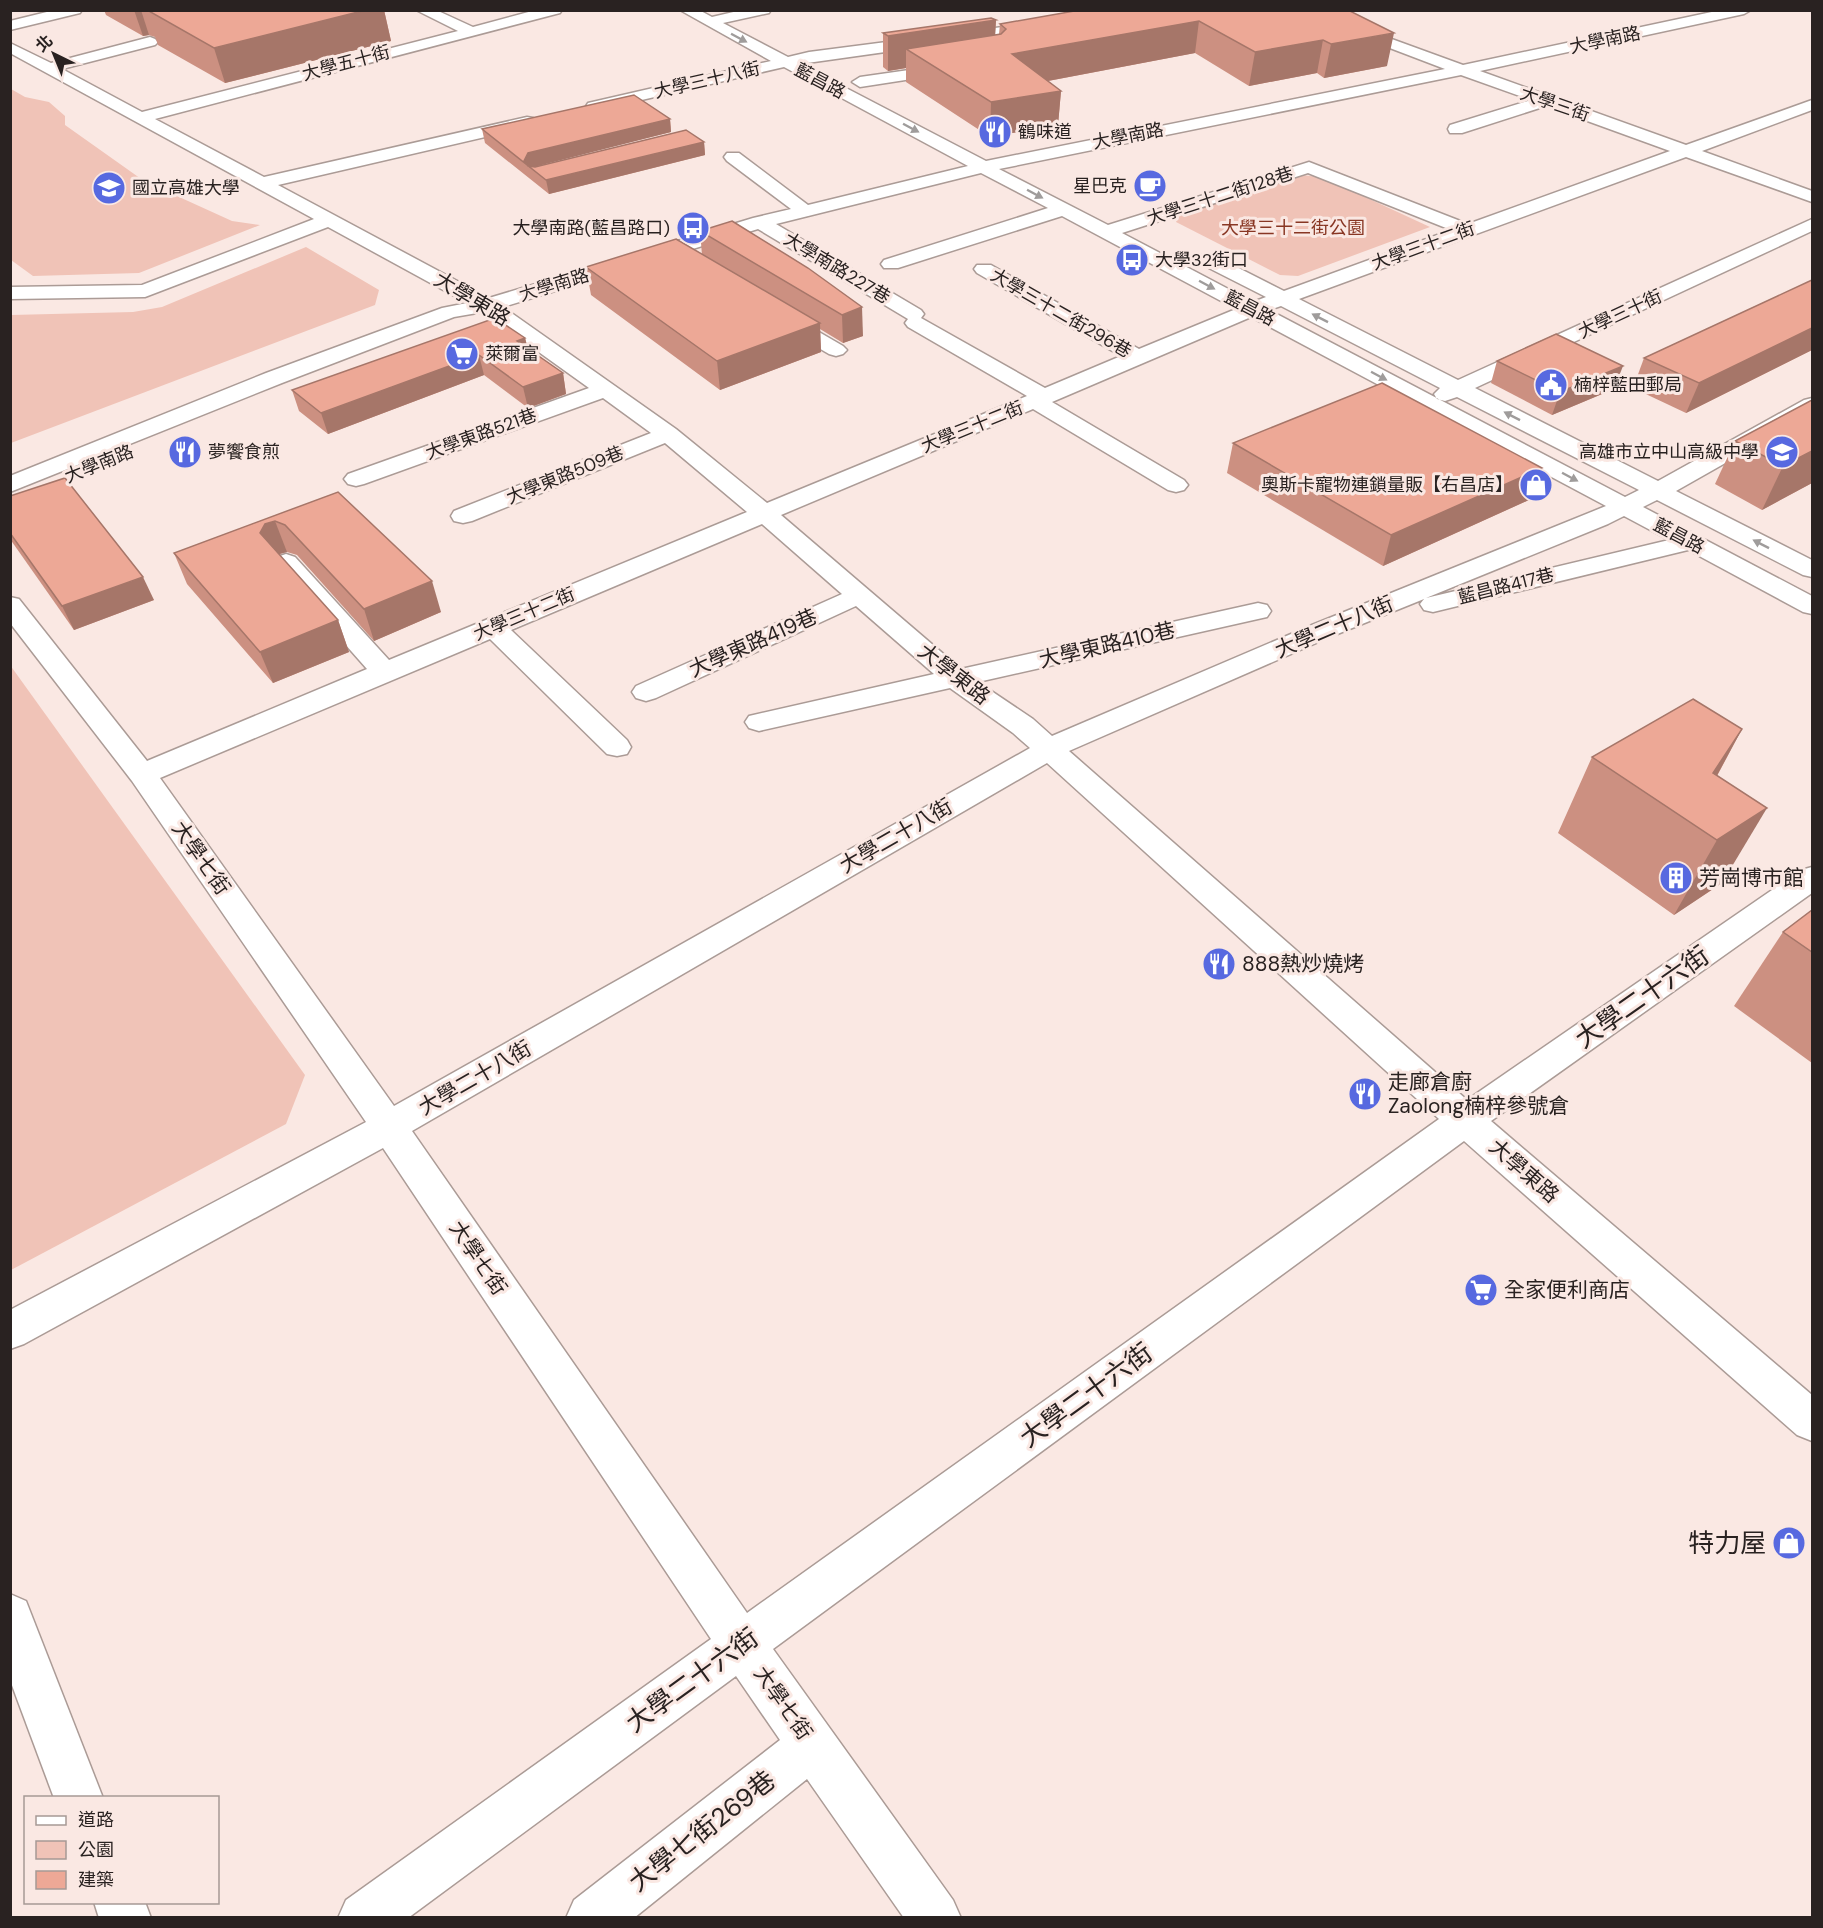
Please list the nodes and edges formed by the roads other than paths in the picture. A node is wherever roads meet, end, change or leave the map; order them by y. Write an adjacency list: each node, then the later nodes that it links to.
1 (75, 10): 10 (street)
2 (423, 10): 11 (street)
3 (555, 10): 11 (street, 大學五十街)
4 (687, 10): 8 (street, 藍昌路)
5 (764, 10): 8 (street)
6 (1297, 10): 18 (street, 大學三街)
7 (1744, 10): 18 (street, 大學南路)
8 (720, 17): 14 (street, 藍昌路); 15 (street, 藍昌路, one-way to 15)
9 (1063, 23): 14 (street, 大學三十八街)
10 (10, 26)
11 (471, 31): 24 (street, 大學五十街)
12 (150, 42): 17 (street)
13 (10, 47): 17 (street, 大學東路)
14 (809, 57): 15 (street, 大學三十八街); 19 (street, 藍昌路)
15 (784, 62): 23 (street, 大學三十八街); 29 (street, 藍昌路, one-way to 29)
16 (972, 65): 19 (street)
17 (48, 68): 24 (street, 大學東路)
18 (1458, 70): 21 (street, 大學三街); 30 (street, 大學南路)
19 (850, 77): 20 (street, 藍昌路)
20 (880, 93)
21 (1545, 101): 26 (street); 27 (street, 大學三街)
22 (1812, 105): 27 (street, 大學三十二街)
23 (573, 111)
24 (138, 118): 32 (street, 大學東路)
25 (543, 123): 32 (street)
26 (1456, 129)
27 (1685, 150): 33 (street, 大學三街); 41 (street, 大學三十二街)
28 (733, 157): 35 (street)
29 (988, 158): 30 (street, 大學南路); 34 (street, 藍昌路, one-way to 34); 35 (street, 大學南路)
30 (1013, 160): 31 (street)
31 (1040, 174)
32 (263, 183): 37 (street, 大學東路)
33 (1812, 196)
34 (1064, 209): 42 (street, 藍昌路); 47 (street)
35 (804, 210): 38 (street, 大學南路)
36 (1111, 210): 39 (street)
37 (329, 220): 49 (street); 51 (street, 大學東路)
38 (760, 222): 44 (street, 大學南路); 58 (street, 大學南路227巷)
39 (1136, 223): 41 (street, 大學三十二街128巷); 42 (street, 大學三十二街128巷); 43 (street)
40 (1812, 224): 56 (street, 大學三十街)
41 (1466, 230): 50 (street, 大學三十二街)
42 (1106, 232): 53 (street, 藍昌路, one-way to 53)
43 (1159, 235)
44 (667, 249): 46 (street); 51 (street, 大學南路)
45 (1188, 250): 50 (street, 藍昌路)
46 (687, 261)
47 (891, 264)
48 (984, 269): 55 (street, 大學三十二街296巷)
49 (10, 293)
50 (1282, 298): 53 (street, 大學三十二街); 56 (street, 藍昌路, one-way to 50)
51 (487, 305): 57 (street, 大學東路); 63 (street, 大學南路); 66 (street, 大學南路)
52 (766, 308): 54 (street)
53 (1253, 309): 55 (street, 大學三十二街); 59 (street, 藍昌路, one-way to 59)
54 (836, 350)
55 (1139, 358): 58 (street, 大學三十二街)
56 (1459, 388): 59 (street, 大學三十街); 65 (street, 藍昌路, one-way to 56)
57 (606, 389): 61 (street, 大學東路); 62 (street, 大學東路521巷)
58 (1040, 399): 64 (street, 大學南路227巷); 68 (street, 大學三十二街)
59 (1427, 401): 67 (street, 藍昌路, one-way to 67)
60 (1812, 405): 65 (street, 大學二十八街)
61 (668, 434): 68 (street, 大學東路); 69 (street, 大學東路509巷)
62 (356, 479)
63 (10, 485)
64 (1176, 485)
65 (1658, 491): 67 (street, 大學二十八街); 72 (street, 藍昌路, one-way to 65)
66 (10, 500)
67 (1625, 506): 70 (street, 藍昌路); 78 (street, 大學二十八街)
68 (764, 513): 73 (street, 大學東路); 77 (street, 大學三十二街)
69 (463, 516)
70 (1691, 542): 75 (street, 藍昌路); 78 (street, 藍昌路417巷)
71 (286, 562): 79 (street)
72 (1812, 570)
73 (860, 595): 80 (street, 大學東路); 81 (street, 大學東路419巷)
74 (10, 605): 85 (street, 大學七街)
75 (1812, 606)
76 (1258, 611): 80 (street, 大學東路410巷)
77 (493, 627): 79 (street, 大學三十二街); 83 (street)
78 (1321, 631): 84 (street, 大學二十八街)
79 (385, 672): 85 (street, 大學三十二街)
80 (956, 678): 82 (street, 大學東路410巷); 84 (street, 大學東路)
81 (646, 692)
82 (759, 722)
83 (617, 747)
84 (1049, 749): 87 (street, 大學東路); 88 (street, 大學二十八街)
85 (142, 774): 88 (street, 大學七街)
86 (1810, 883): 87 (street, 大學二十六街)
87 (1465, 1120): 90 (street, 大學東路); 92 (street, 大學二十六街)
88 (389, 1127): 89 (street, 大學二十八街); 92 (street, 大學七街)
89 (10, 1331)
90 (1812, 1421)
91 (10, 1617): 94 (street)
92 (741, 1644): 93 (street, 大學七街); 95 (street, 大學二十六街)
93 (813, 1744): 96 (street, 大學七街269巷); 97 (street, 大學七街)
94 (79, 1796)
95 (364, 1917)
96 (592, 1917)
97 (935, 1917)

